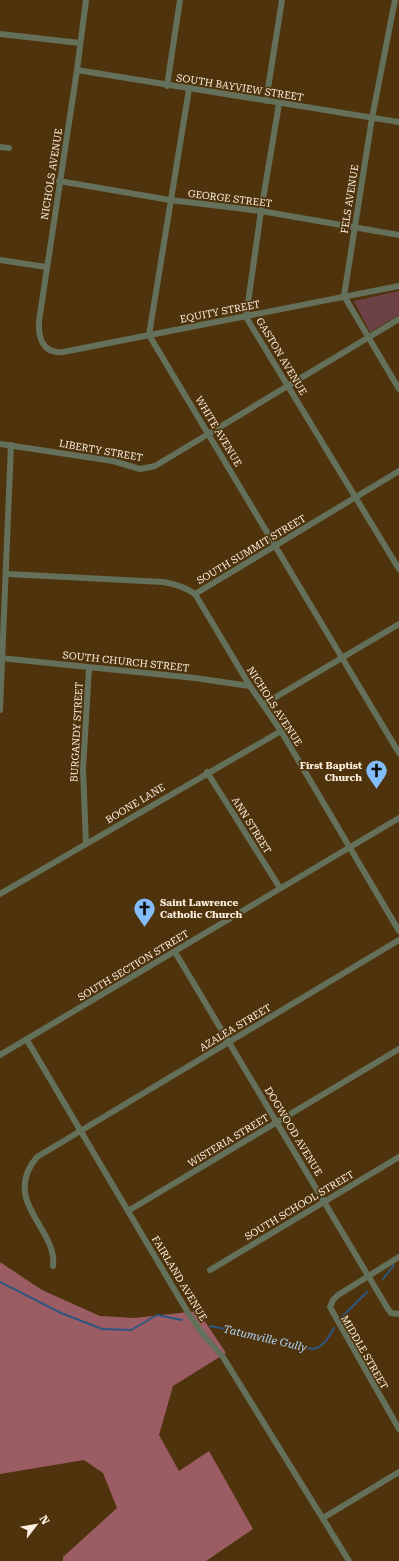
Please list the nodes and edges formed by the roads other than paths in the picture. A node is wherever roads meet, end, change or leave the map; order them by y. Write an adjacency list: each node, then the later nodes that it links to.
1 (86, 0): 6 (street, NICHOLS AVENUE)
2 (180, 0): 8 (street)
3 (282, 0): 10 (street)
4 (395, 0): 12 (street, FELS AVENUE)
5 (0, 34): 6 (street)
6 (80, 43): 7 (street, NICHOLS AVENUE)
7 (77, 70): 8 (street, SOUTH BAYVIEW STREET); 16 (street, NICHOLS AVENUE)
8 (167, 86): 9 (street, SOUTH BAYVIEW STREET)
9 (189, 89): 10 (street, SOUTH BAYVIEW STREET); 17 (street)
10 (266, 101): 11 (street, SOUTH BAYVIEW STREET)
11 (279, 104): 12 (street, SOUTH BAYVIEW STREET); 18 (street, GASTON AVENUE)
12 (372, 118): 13 (street, SOUTH BAYVIEW STREET); 19 (street, FELS AVENUE)
13 (399, 122)
14 (0, 147): 15 (street)
15 (10, 148)
16 (59, 181): 17 (street, GEORGE STREET); 22 (street, NICHOLS AVENUE)
17 (170, 200): 18 (street, GEORGE STREET); 27 (street)
18 (261, 211): 19 (street, GEORGE STREET); 25 (street, GASTON AVENUE)
19 (354, 227): 20 (street, GEORGE STREET); 24 (street, FELS AVENUE)
20 (399, 235)
21 (0, 260): 22 (street)
22 (46, 267): 29 (street, NICHOLS AVENUE)
23 (399, 286): 24 (street, EQUITY STREET)
24 (344, 296): 25 (street, EQUITY STREET); 28 (street)
25 (246, 317): 27 (street, EQUITY STREET); 30 (street, GASTON AVENUE)
26 (399, 319): 28 (street, LIBERTY STREET)
27 (149, 335): 29 (street, EQUITY STREET); 32 (street, WHITE AVENUE)
28 (368, 338): 30 (street, LIBERTY STREET); 31 (street)
29 (46, 348)
30 (288, 386): 32 (street, LIBERTY STREET); 36 (street, GASTON AVENUE)
31 (399, 389)
32 (209, 434): 34 (street, LIBERTY STREET); 37 (street, WHITE AVENUE)
33 (0, 444): 34 (street, LIBERTY STREET)
34 (11, 445): 39 (street)
35 (399, 471): 36 (street, SOUTH SUMMIT STREET)
36 (356, 497): 37 (street, SOUTH SUMMIT STREET); 38 (street, GASTON AVENUE)
37 (276, 546): 40 (street, SOUTH SUMMIT STREET); 43 (street, WHITE AVENUE)
38 (399, 569)
39 (7, 574): 40 (street, SOUTH SUMMIT STREET); 42 (street)
40 (195, 594): 45 (street, NICHOLS AVENUE)
41 (399, 624): 43 (street)
42 (1, 658): 44 (street, SOUTH CHURCH STREET); 47 (street)
43 (343, 658): 46 (street); 49 (street, WHITE AVENUE)
44 (89, 668): 45 (street, SOUTH CHURCH STREET); 52 (street, BURGANDY STREET)
45 (250, 686): 46 (street, NICHOLS AVENUE)
46 (264, 704): 48 (street, NICHOLS AVENUE)
47 (0, 710)
48 (281, 731): 50 (street, BOONE LANE); 53 (street, NICHOLS AVENUE)
49 (399, 753)
50 (207, 772): 52 (street, BOONE LANE); 54 (street, ANN STREET)
51 (399, 818): 53 (street, SOUTH SECTION STREET)
52 (86, 844): 55 (street, BOONE LANE)
53 (350, 848): 54 (street, SOUTH SECTION STREET); 56 (street, NICHOLS AVENUE)
54 (280, 888): 59 (street, SOUTH SECTION STREET)
55 (0, 894)
56 (397, 922): 57 (street, NICHOLS AVENUE)
57 (399, 931)
58 (399, 940): 61 (street, AZALEA STREET)
59 (175, 952): 60 (street, SOUTH SECTION STREET); 61 (street, DOGWOOD AVENUE)
60 (27, 1040): 63 (street, SOUTH SECTION STREET); 65 (street, FAIRLAND AVENUE)
61 (229, 1043): 64 (street, DOGWOOD AVENUE); 65 (street, AZALEA STREET)
62 (399, 1049): 64 (street, WISTERIA STREET)
63 (0, 1055)
64 (277, 1122): 67 (street, DOGWOOD AVENUE); 68 (street, WISTERIA STREET)
65 (82, 1130): 68 (street, FAIRLAND AVENUE); 70 (street, AZALEA STREET)
66 (399, 1157): 67 (street, SOUTH SCHOOL STREET)
67 (324, 1202): 71 (street, SOUTH SCHOOL STREET); 72 (street, DOGWOOD AVENUE)
68 (128, 1211): 76 (street, FAIRLAND AVENUE)
69 (399, 1257): 72 (street)
70 (54, 1266)
71 (210, 1270)
72 (369, 1276): 73 (street, DOGWOOD AVENUE); 74 (street, MIDDLE STREET)
73 (399, 1314)
74 (399, 1429)
75 (399, 1472): 76 (street)
76 (323, 1518): 77 (street, FAIRLAND AVENUE)
77 (349, 1561)

